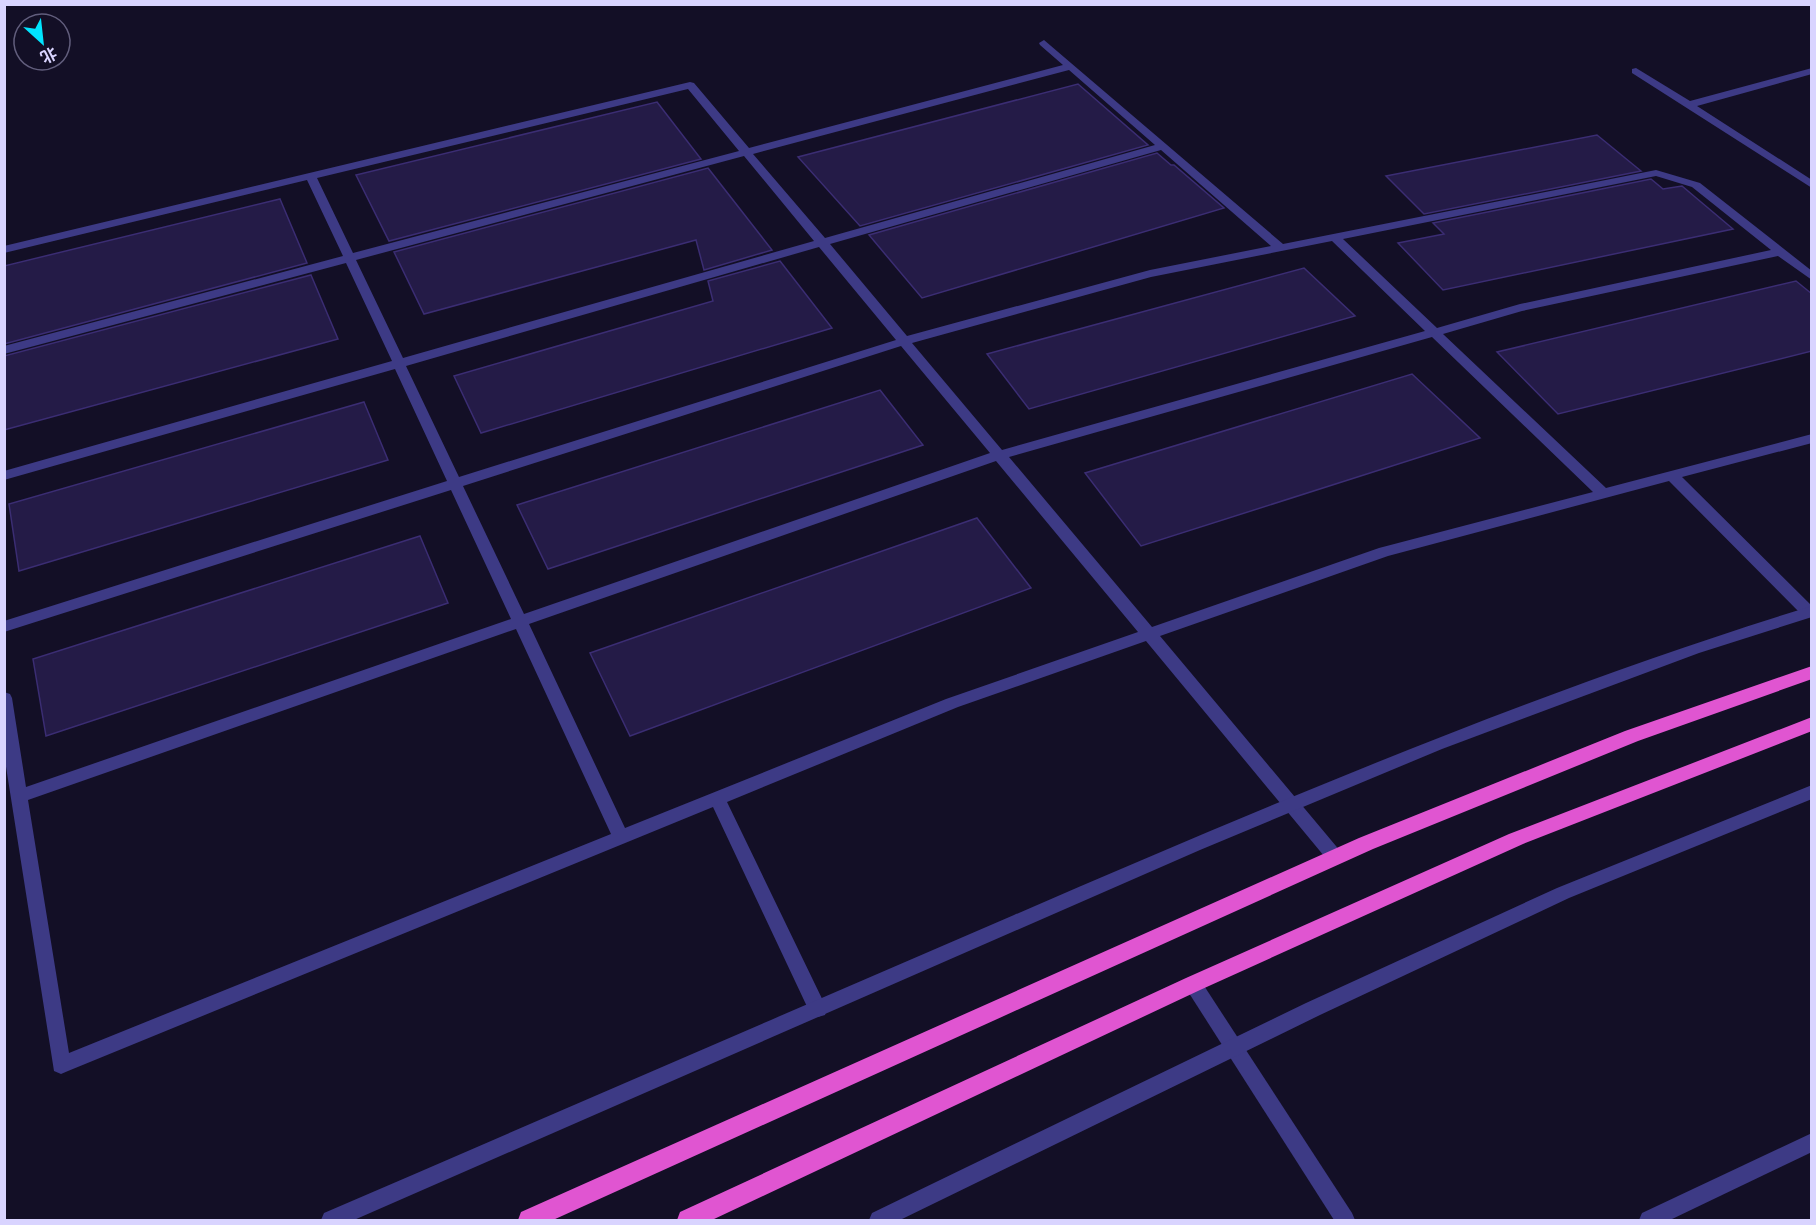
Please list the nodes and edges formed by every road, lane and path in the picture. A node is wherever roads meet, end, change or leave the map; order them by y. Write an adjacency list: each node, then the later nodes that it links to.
1 (1044, 43): 2 (street)
2 (1071, 66): 6 (street); 7 (street)
3 (1636, 71): 5 (street)
4 (1812, 71): 5 (street)
5 (1688, 105): 9 (street)
6 (1162, 146): 11 (street); 12 (street)
7 (747, 153): 8 (street); 11 (street); 15 (street)
8 (311, 176): 13 (street); 15 (street)
9 (1812, 185)
10 (1332, 236): 12 (street); 14 (street); 17 (street)
11 (822, 243): 18 (street); 20 (street)
12 (1280, 247): 18 (street)
13 (4, 250)
14 (1780, 252): 16 (street); 17 (street)
15 (349, 258): 19 (street); 20 (street)
16 (1812, 277)
17 (1434, 332): 22 (street); 26 (street)
18 (904, 341): 22 (street); 25 (street)
19 (4, 350)
20 (398, 364): 24 (street); 25 (street)
21 (1812, 438): 23 (street)
22 (999, 455): 28 (street); 30 (street)
23 (1671, 475): 26 (street); 27 (street)
24 (4, 476)
25 (455, 484): 28 (street); 29 (street)
26 (1604, 494): 30 (street)
27 (1810, 612): 37 (street)
28 (520, 622): 35 (street); 38 (street)
29 (4, 627)
30 (1149, 634): 36 (street); 37 (street)
31 (1812, 672): 39 (highway)
32 (4, 698): 35 (street)
33 (1812, 724): 40 (highway)
34 (1812, 792): 42 (street)
35 (19, 796): 38 (street)
36 (717, 798): 38 (street); 41 (street)
37 (1291, 804): 39 (street); 41 (street)
38 (621, 837)
39 (1335, 857): 45 (highway)
40 (1193, 984): 42 (street); 46 (highway)
41 (818, 1009): 44 (street)
42 (1234, 1047): 47 (street); 48 (street)
43 (1812, 1142): 49 (street)
44 (331, 1221)
45 (529, 1221)
46 (688, 1221)
47 (879, 1221)
48 (1345, 1221)
49 (1649, 1221)

